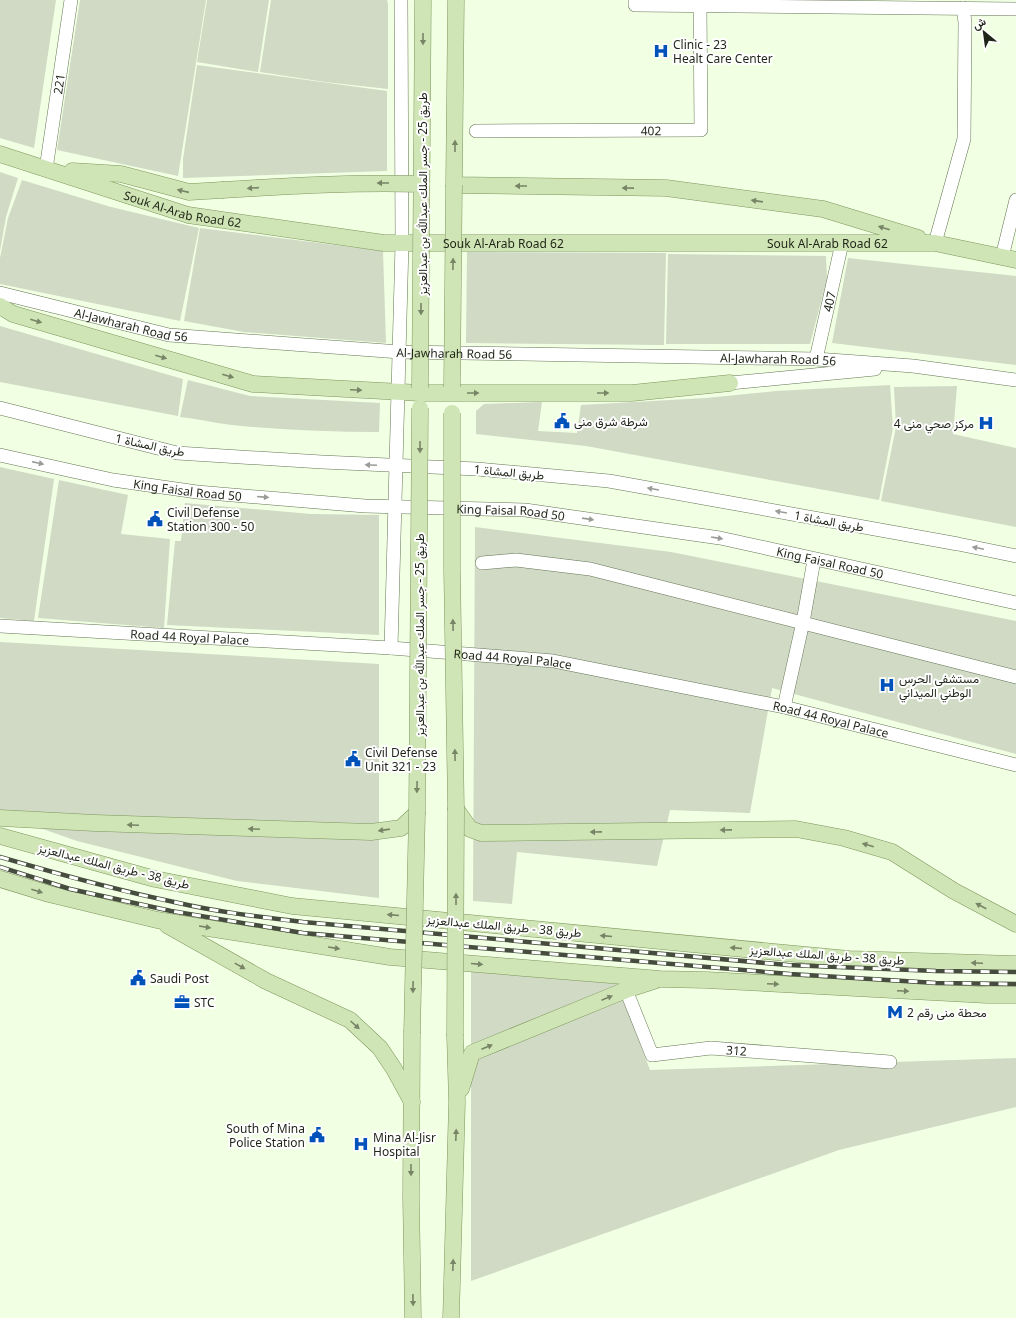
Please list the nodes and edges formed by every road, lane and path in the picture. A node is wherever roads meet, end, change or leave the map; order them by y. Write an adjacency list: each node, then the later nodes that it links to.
1 (71, 0): 12 (street, 221)
2 (401, 0): 18 (street)
3 (423, 0): 13 (main road, طريق 25 - جسر الملك عبدالله بن عبدالعزيز, one-way to 13, bridge)
4 (456, 0): 14 (main road, one-way to 4)
5 (635, 2): 7 (street)
6 (996, 4): 8 (street); 9 (street)
7 (700, 5): 8 (street); 10 (street, 402)
8 (964, 8): 17 (street)
9 (1016, 9)
10 (476, 131)
11 (0, 154): 12 (main road, Souk Al-Arab Road 62)
12 (46, 169): 13 (main road, one-way to 12, bridge); 18 (main road, Souk Al-Arab Road 62)
13 (422, 184): 29 (main road, طريق 25 - جسر الملك عبدالله بن عبدالعزيز, one-way to 29, bridge)
14 (454, 185): 17 (main road, one-way to 14); 27 (main road, one-way to 14, bridge)
15 (1016, 200): 19 (street)
16 (842, 243): 17 (main road, Souk Al-Arab Road 62); 18 (main road, Souk Al-Arab Road 62); 23 (street, 407)
17 (935, 243): 19 (main road, Souk Al-Arab Road 62)
18 (402, 244): 22 (street)
19 (1009, 258)
20 (0, 293): 22 (street, Al-Jawharah Road 56)
21 (0, 306): 28 (main road, one-way to 28)
22 (400, 352): 23 (street, Al-Jawharah Road 56); 28 (street)
23 (816, 359): 24 (street, Al-Jawharah Road 56)
24 (913, 366): 25 (street, Al-Jawharah Road 56); 26 (street, Al-Jawharah Road 56)
25 (1016, 380)
26 (730, 384): 27 (main road, one-way to 26)
27 (452, 390): 29 (main road); 44 (main road, one-way to 27, bridge)
28 (397, 392): 29 (main road); 32 (street)
29 (420, 396): 45 (main road, طريق 25 - جسر الملك عبدالله بن عبدالعزيز, one-way to 45, bridge)
30 (0, 408): 32 (street, طريق المشاة 1, one-way to 30)
31 (0, 455): 33 (street, King Faisal Road 50, one-way to 33)
32 (396, 466): 33 (street); 34 (street, طريق المشاة 1, one-way to 32)
33 (395, 506): 35 (street, King Faisal Road 50, one-way to 35); 40 (street)
34 (1016, 556)
35 (814, 560): 37 (street, King Faisal Road 50); 38 (street)
36 (482, 563): 38 (street)
37 (1016, 603)
38 (803, 622): 41 (street); 42 (street)
39 (0, 626): 40 (street, Road 44 Royal Palace)
40 (391, 648): 42 (street, Road 44 Royal Palace)
41 (1016, 677)
42 (784, 707): 43 (street, Road 44 Royal Palace)
43 (1016, 765)
44 (456, 809): 50 (main road, one-way to 44); 57 (main road, one-way to 44, bridge)
45 (417, 813): 46 (main road, one-way to 46); 56 (main road, طريق 25 - جسر الملك عبدالله بن عبدالعزيز, one-way to 56, bridge)
46 (0, 818)
47 (0, 836): 51 (main road, طريق 38 - طريق الملك عبدالعزيز, one-way to 47)
48 (0, 879): 49 (main road, one-way to 49)
49 (157, 920): 52 (main road, one-way to 52); 56 (main road, one-way to 56)
50 (1016, 924)
51 (1016, 964)
52 (660, 979): 53 (main road); 54 (main road, one-way to 54)
53 (626, 990): 55 (street, 312); 57 (main road, one-way to 53)
54 (1016, 995)
55 (890, 1062)
56 (412, 1102): 58 (main road, طريق 25 - جسر الملك عبدالله بن عبدالعزيز, one-way to 58)
57 (457, 1102): 59 (main road, one-way to 57)
58 (413, 1318)
59 (451, 1318)

